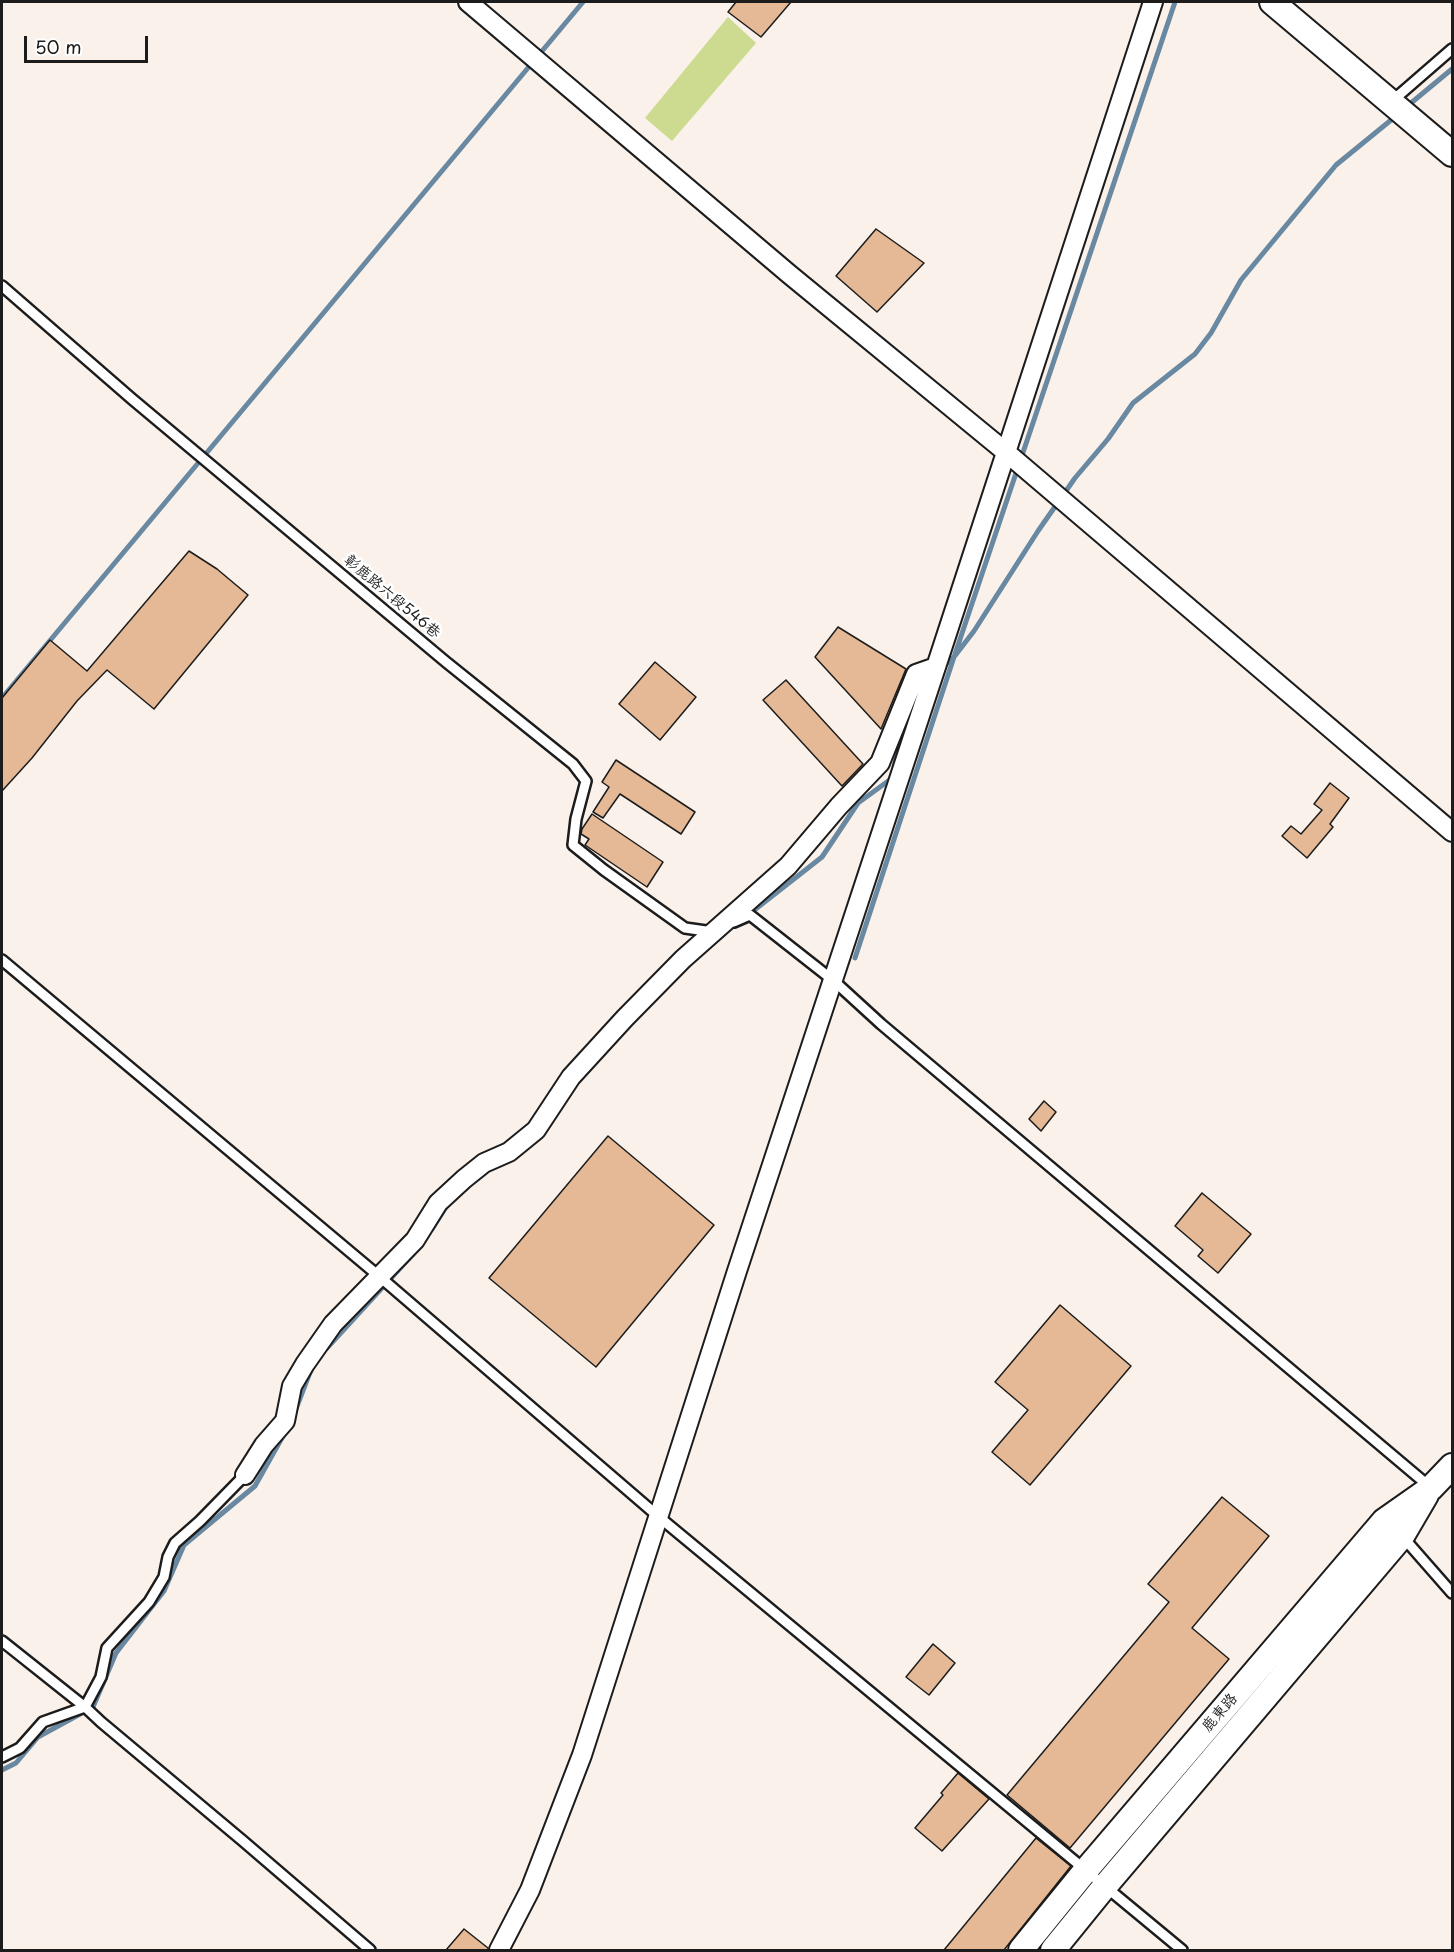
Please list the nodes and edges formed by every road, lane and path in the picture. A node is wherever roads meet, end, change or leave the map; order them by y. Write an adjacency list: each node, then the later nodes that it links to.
1 (468, 2): 8 (street)
2 (1153, 2): 8 (street)
3 (1272, 2): 5 (street)
4 (1452, 49): 5 (lane)
5 (1391, 102): 6 (street)
6 (1452, 154)
7 (2, 286): 11 (lane, 彰鹿路六段546巷)
8 (1007, 453): 9 (street); 10 (street)
9 (936, 667): 11 (street); 13 (street)
10 (1452, 832)
11 (713, 932): 13 (lane); 14 (street)
12 (2, 960): 14 (lane)
13 (834, 981): 17 (lane); 18 (street)
14 (380, 1277): 16 (street); 18 (lane)
15 (1452, 1466): 17 (street, 鹿東路)
16 (245, 1475): 22 (lane)
17 (1431, 1488): 19 (street, 鹿東路); 24 (street, 鹿東路)
18 (659, 1517): 24 (lane); 27 (street)
19 (1402, 1536): 20 (lane); 25 (street, 鹿東路)
20 (1452, 1593)
21 (2, 1641): 22 (lane)
22 (85, 1707): 23 (lane); 26 (lane)
23 (2, 1757)
24 (1086, 1870): 25 (lane); 28 (street, 鹿東路)
25 (1105, 1886): 29 (street, 鹿東路); 30 (lane)
26 (370, 1950)
27 (499, 1950)
28 (1021, 1950)
29 (1053, 1950)
30 (1182, 1950)

